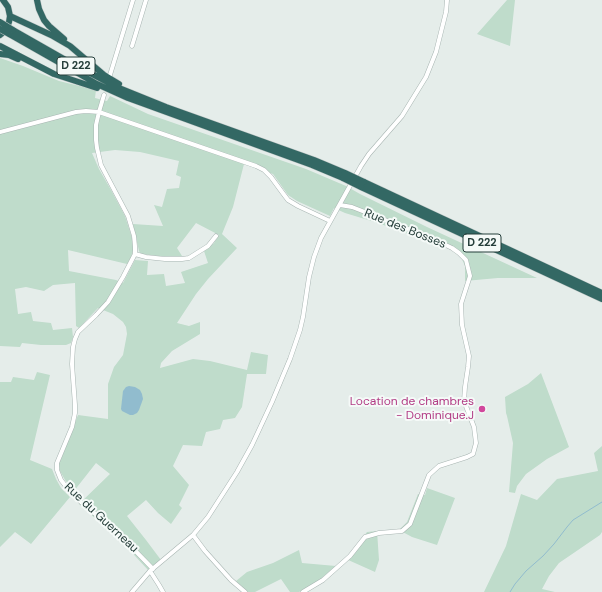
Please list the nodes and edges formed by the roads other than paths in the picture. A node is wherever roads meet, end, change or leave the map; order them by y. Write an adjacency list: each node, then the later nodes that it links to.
1 (37, 0): 12 (highway)
2 (133, 0): 16 (street)
3 (146, 0): 13 (street)
4 (447, 0): 24 (street)
5 (5, 1): 6 (highway)
6 (10, 16): 10 (highway); 12 (highway)
7 (0, 22): 9 (highway, D 222, bridge)
8 (0, 29): 9 (highway, D 222, bridge)
9 (11, 32): 18 (highway, D 222); 19 (highway, D 222)
10 (0, 35)
11 (0, 46): 15 (highway)
12 (70, 46): 18 (highway)
13 (132, 46)
14 (0, 54): 15 (highway)
15 (54, 74): 19 (highway)
16 (110, 74)
17 (104, 95): 20 (street)
18 (141, 97): 22 (highway, D 222)
19 (128, 98): 22 (highway, D 222)
20 (99, 112): 21 (street); 25 (street); 27 (street)
21 (0, 132)
22 (344, 176): 23 (highway, D 222, bridge)
23 (363, 184): 28 (highway, D 222); 29 (highway, D 222)
24 (340, 205): 25 (street); 35 (street, Rue des Bosses)
25 (330, 222): 30 (street)
26 (216, 236): 27 (street)
27 (135, 254): 31 (street, Rue du Guerneau)
28 (602, 293)
29 (602, 299)
30 (193, 535): 31 (street); 34 (street)
31 (151, 570): 32 (street); 33 (street, Rue du Guerneau)
32 (132, 592)
33 (163, 592)
34 (245, 592)
35 (303, 592)

